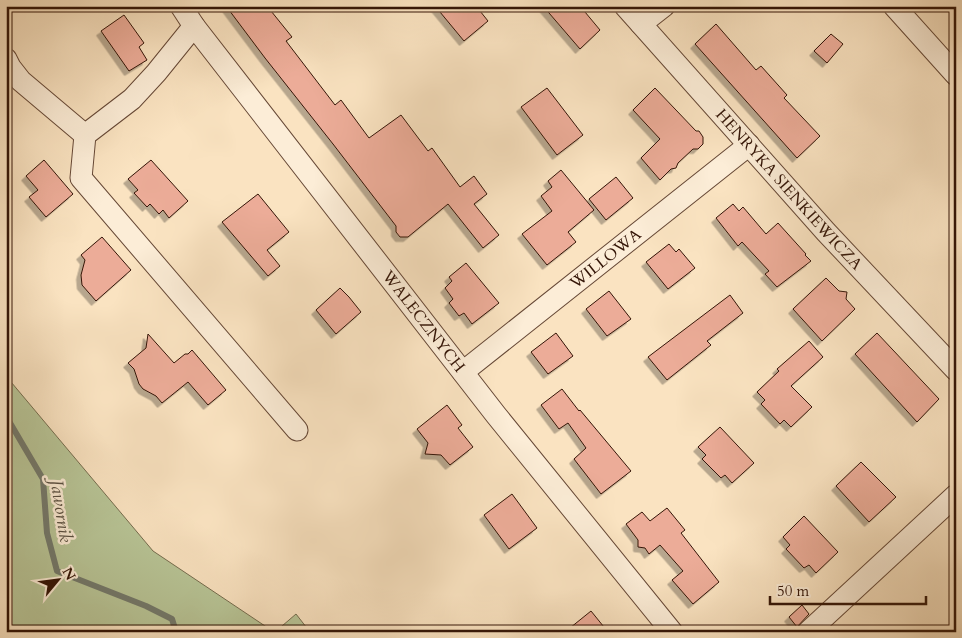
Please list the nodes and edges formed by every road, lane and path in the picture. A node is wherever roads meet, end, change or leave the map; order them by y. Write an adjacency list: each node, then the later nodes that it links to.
1 (181, 6): 6 (street, WALECZNYCH)
2 (625, 6): 5 (street, HENRYKA SIENKIEWICZA)
3 (664, 6): 5 (street)
4 (894, 6): 8 (street)
5 (641, 24): 10 (street, HENRYKA SIENKIEWICZA)
6 (194, 26): 9 (street); 12 (street, WALECZNYCH)
7 (6, 59): 9 (street)
8 (956, 75)
9 (85, 135): 13 (street)
10 (748, 145): 11 (street, HENRYKA SIENKIEWICZA); 12 (street, WILLOWA)
11 (956, 370)
12 (463, 372): 15 (street, WALECZNYCH)
13 (297, 430)
14 (956, 495): 16 (street)
15 (672, 632)
16 (808, 632)

